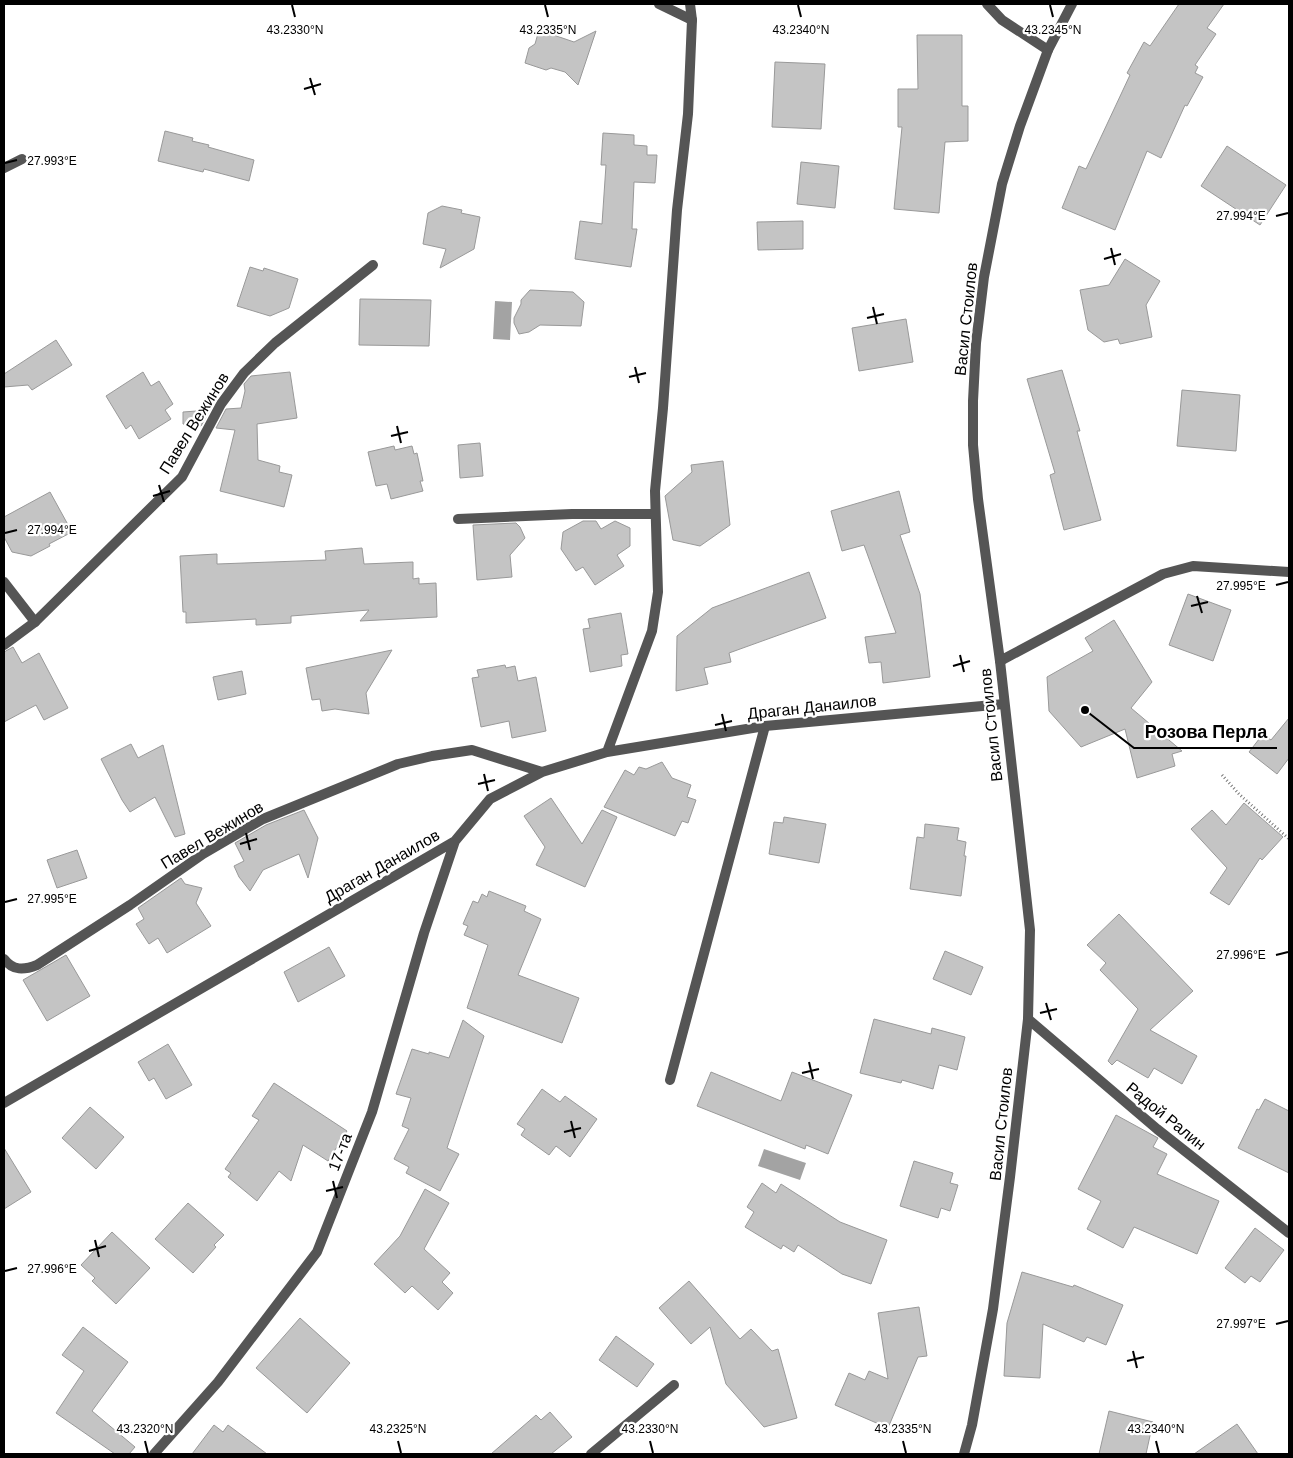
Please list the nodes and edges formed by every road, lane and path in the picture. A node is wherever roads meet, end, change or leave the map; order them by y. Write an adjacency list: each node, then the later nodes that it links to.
1 (659, 4): 5 (street)
2 (690, 4): 5 (street)
3 (987, 4): 6 (street)
4 (1072, 4): 6 (street, Васил Стоилов)
5 (692, 20): 10 (street)
6 (1048, 50): 16 (street, Васил Стоилов)
7 (22, 159): 8 (street)
8 (4, 168)
9 (373, 265): 14 (street, Павел Вежинов)
10 (655, 514): 11 (street); 19 (street)
11 (458, 519)
12 (1289, 572): 16 (street)
13 (4, 582): 14 (street)
14 (35, 622): 15 (street, Павел Вежинов)
15 (4, 645)
16 (1000, 661): 17 (street, Васил Стоилов)
17 (1004, 704): 18 (street, Драган Данаилов); 25 (street, Васил Стоилов)
18 (765, 726): 19 (street, Драган Данаилов); 26 (street)
19 (608, 752): 20 (street, Драган Данаилов)
20 (542, 772): 23 (street, Драган Данаилов); 24 (street, Павел Вежинов)
21 (1222, 775): 22 (path)
22 (1289, 839)
23 (455, 840): 27 (street, Драган Данаилов); 30 (street, 17-та)
24 (4, 959)
25 (1028, 1019): 28 (street, Радой Ралин); 32 (street, Васил Стоилов)
26 (670, 1080)
27 (4, 1103)
28 (1289, 1233)
29 (674, 1385): 31 (street)
30 (154, 1454)
31 (591, 1454)
32 (964, 1454)

